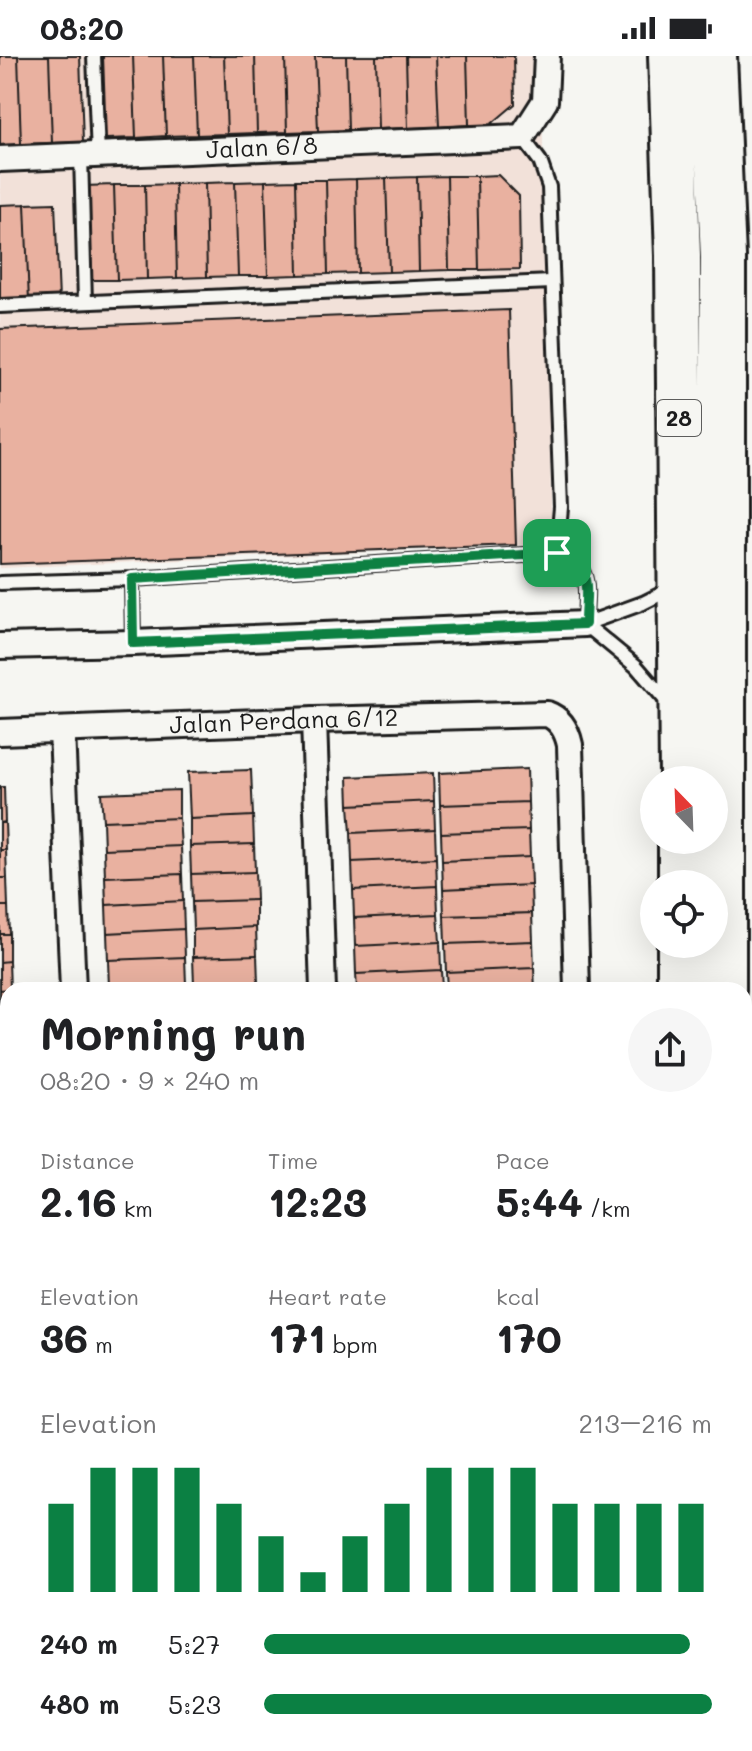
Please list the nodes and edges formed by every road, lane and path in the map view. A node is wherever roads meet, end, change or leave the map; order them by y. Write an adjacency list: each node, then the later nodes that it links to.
1 (94, 56): 6 (lane)
2 (547, 56): 5 (street)
3 (671, 56): 14 (highway, 28)
4 (714, 56): 28 (highway, 28)
5 (522, 137): 6 (street, Jalan 6/8); 8 (lane)
6 (89, 156): 7 (street, Jalan 6/8); 9 (lane)
7 (0, 159)
8 (552, 282): 9 (lane); 11 (lane)
9 (85, 302): 10 (lane)
10 (0, 306)
11 (557, 553): 12 (lane); 15 (lane)
12 (132, 579): 13 (lane); 16 (lane)
13 (0, 583)
14 (680, 584): 15 (lane); 18 (highway, 28)
15 (585, 624): 16 (street); 18 (lane)
16 (133, 643): 17 (street)
17 (0, 646)
18 (682, 719): 22 (highway, 28)
19 (314, 720): 20 (street, Jalan Perdana 6/12); 25 (street); 26 (street, Jalan Perdana 6/12)
20 (62, 731): 21 (street, Jalan Perdana 6/12); 24 (street)
21 (0, 732)
22 (682, 766)
23 (680, 958): 27 (highway)
24 (73, 982)
25 (323, 982)
26 (577, 982)
27 (680, 982)
28 (723, 982)

